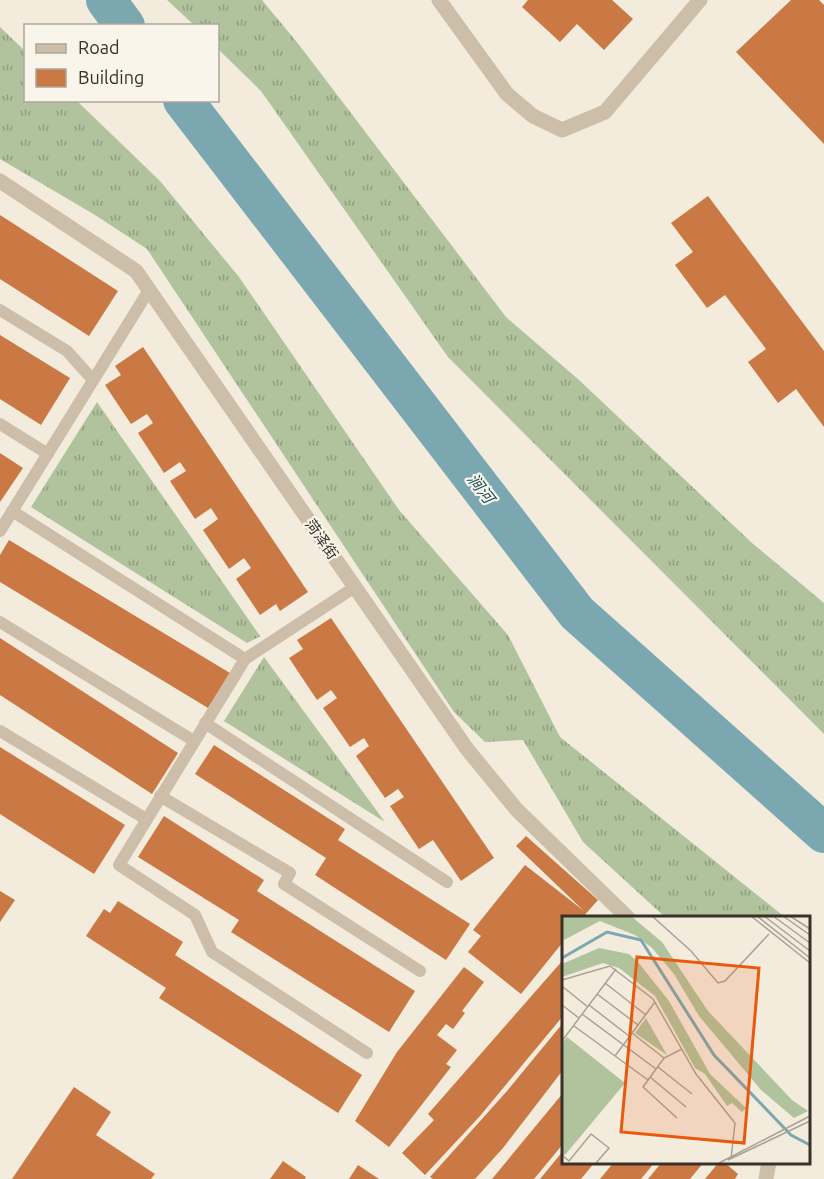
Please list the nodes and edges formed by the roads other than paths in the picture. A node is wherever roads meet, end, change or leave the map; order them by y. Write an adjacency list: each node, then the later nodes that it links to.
1 (439, 0): 2 (street)
2 (700, 0)
3 (0, 181): 4 (street, 菏泽街)
4 (149, 290): 6 (lane); 11 (street, 菏泽街)
5 (0, 310): 6 (lane)
6 (93, 381): 8 (lane)
7 (0, 424): 8 (lane)
8 (48, 454): 9 (lane)
9 (12, 511): 10 (lane); 13 (lane)
10 (0, 531)
11 (355, 587): 13 (lane); 20 (street, 菏泽街)
12 (0, 622): 16 (lane)
13 (244, 659): 14 (lane)
14 (205, 723): 16 (lane); 19 (lane)
15 (0, 731): 18 (lane)
16 (194, 741): 17 (lane)
17 (160, 796): 18 (lane); 21 (lane)
18 (146, 819): 22 (lane)
19 (447, 882)
20 (626, 916)
21 (420, 971)
22 (367, 1053)
23 (769, 1164): 24 (street)
24 (766, 1179)

